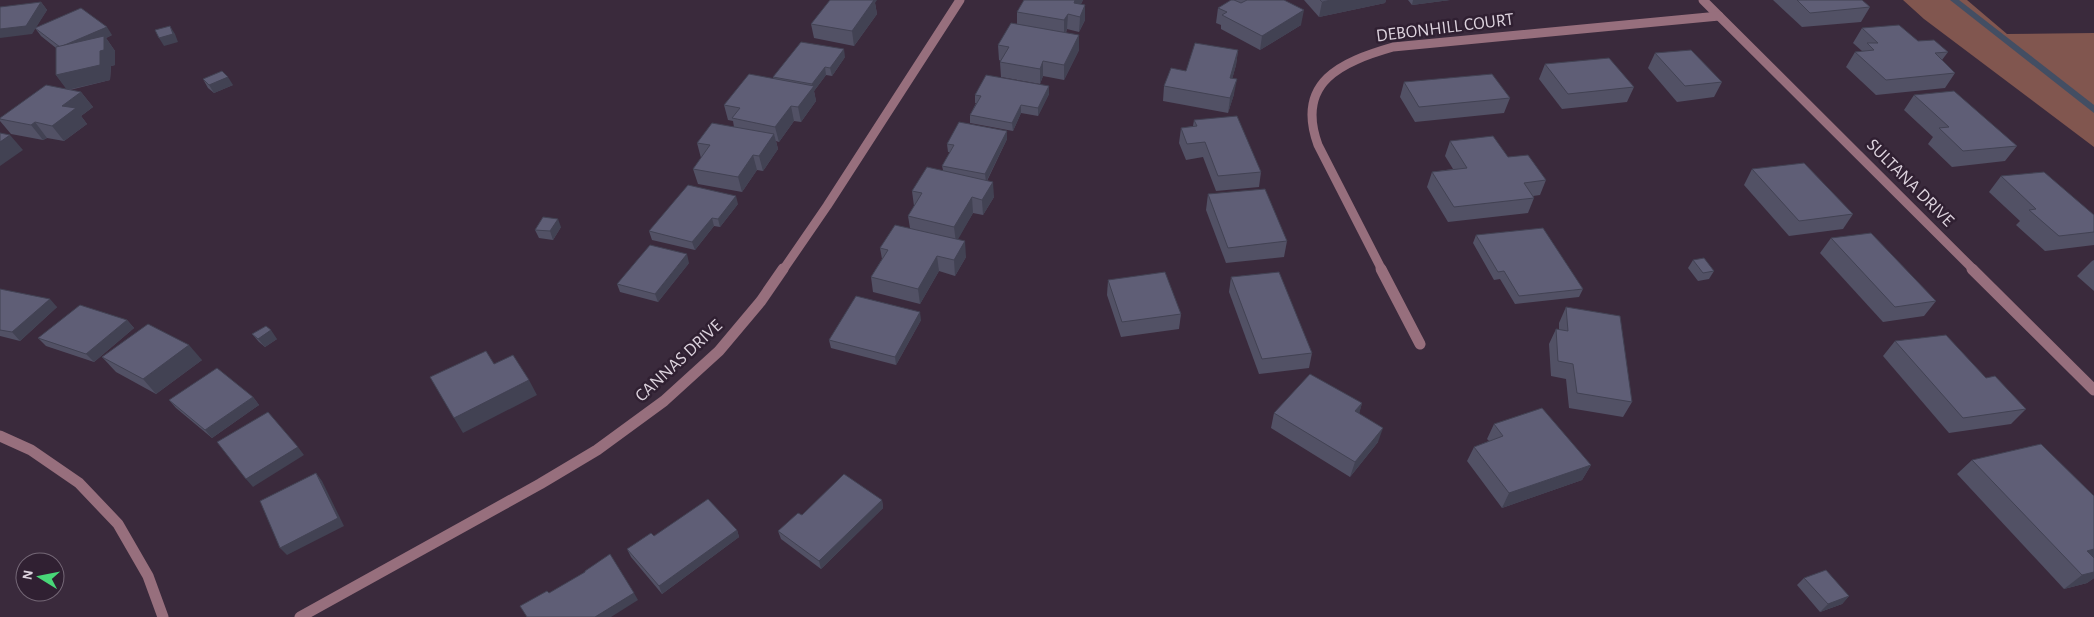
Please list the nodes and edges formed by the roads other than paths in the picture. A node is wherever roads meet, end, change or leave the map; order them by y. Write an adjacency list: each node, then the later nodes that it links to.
1 (960, 0): 8 (street, CANNAS DRIVE)
2 (1703, 0): 3 (street, SULTANA DRIVE)
3 (1719, 16): 4 (street, DEBONHILL COURT); 5 (street, SULTANA DRIVE)
4 (1420, 344)
5 (2094, 390)
6 (0, 436): 7 (street)
7 (163, 617)
8 (300, 617)

